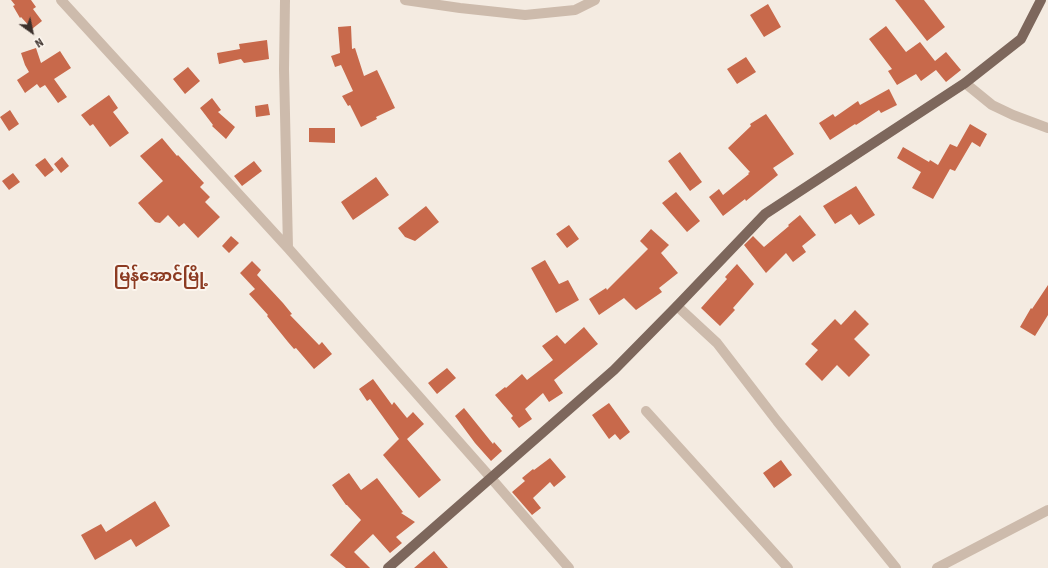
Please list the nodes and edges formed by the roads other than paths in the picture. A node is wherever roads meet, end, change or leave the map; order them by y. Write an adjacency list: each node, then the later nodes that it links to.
1 (61, 0): 10 (street)
2 (285, 0): 10 (street)
3 (405, 0): 6 (street)
4 (595, 0): 7 (street)
5 (1041, 0): 8 (main road)
6 (461, 4): 7 (street)
7 (576, 5)
8 (965, 83): 9 (street); 11 (main road)
9 (1048, 128)
10 (288, 248): 13 (street)
11 (677, 306): 13 (main road); 18 (street)
12 (646, 411): 17 (street)
13 (491, 478): 15 (main road); 16 (street)
14 (1048, 510): 19 (street)
15 (388, 568)
16 (569, 568)
17 (788, 568)
18 (896, 568)
19 (937, 568)

